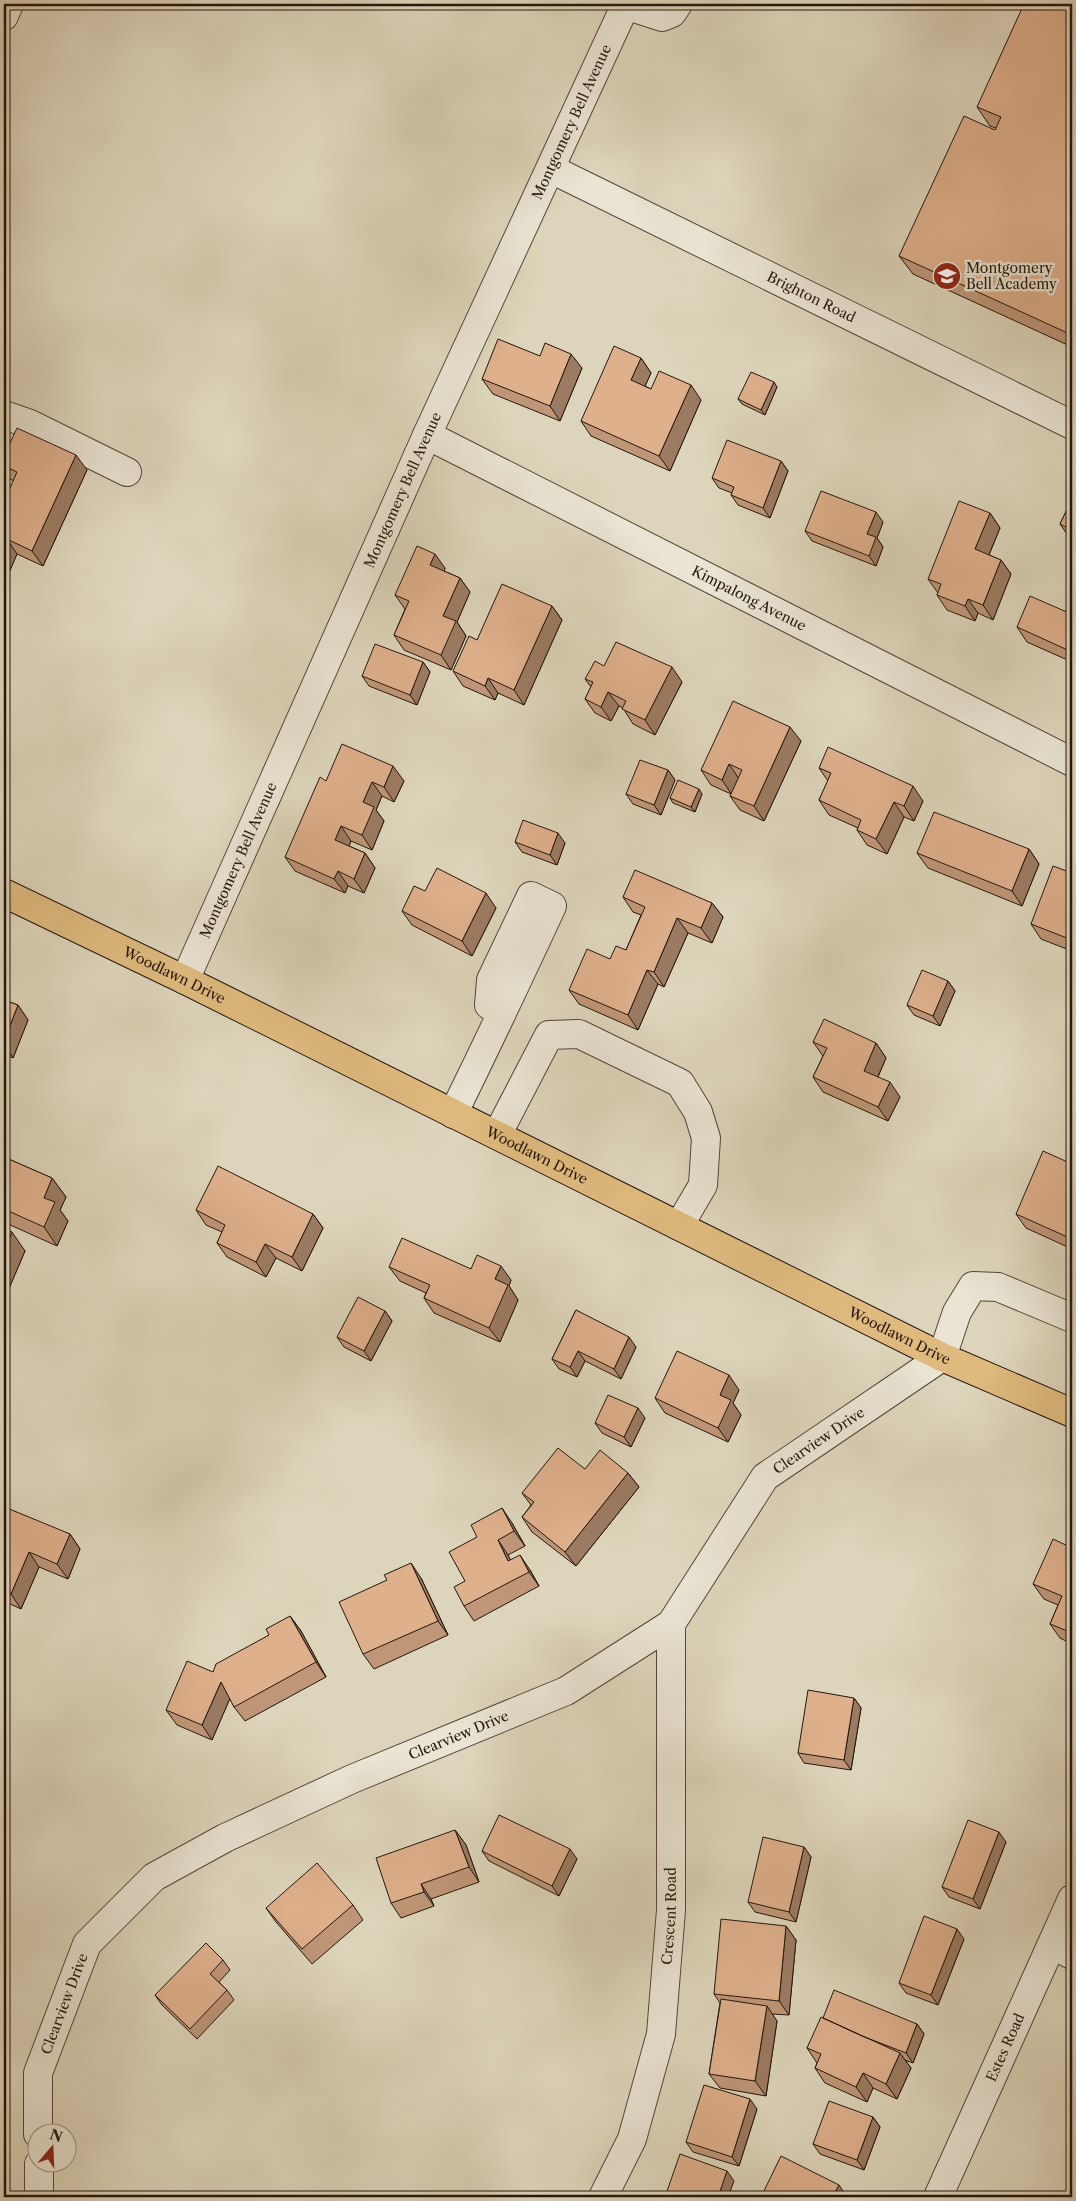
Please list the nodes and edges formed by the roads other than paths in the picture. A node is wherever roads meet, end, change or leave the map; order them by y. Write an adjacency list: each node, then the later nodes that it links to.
1 (9, 4): 4 (street)
2 (626, 4): 3 (street); 5 (street, Montgomery Bell Avenue)
3 (678, 4)
4 (4, 16)
5 (551, 169): 7 (street, Brighton Road); 8 (street, Montgomery Bell Avenue)
6 (4, 415): 9 (street)
7 (1072, 425)
8 (427, 434): 10 (street, Kimpalong Avenue); 12 (street, Montgomery Bell Avenue)
9 (127, 472)
10 (1072, 762)
11 (4, 893): 12 (main road, Woodlawn Drive)
12 (185, 980): 14 (main road, Woodlawn Drive)
13 (502, 1013): 14 (street)
14 (453, 1114): 15 (main road, Woodlawn Drive)
15 (497, 1135): 16 (main road, Woodlawn Drive); 16 (street)
16 (680, 1226): 18 (main road, Woodlawn Drive)
17 (1072, 1318): 18 (street)
18 (942, 1357): 19 (main road, Woodlawn Drive); 20 (street, Clearview Drive)
19 (1072, 1413)
20 (672, 1624): 23 (street, Clearview Drive); 26 (street, Crescent Road)
21 (1072, 1899): 22 (street, Estes Road)
22 (1062, 1950): 27 (street, Estes Road)
23 (38, 2124)
24 (38, 2174): 25 (street)
25 (39, 2197)
26 (603, 2197)
27 (938, 2197)

